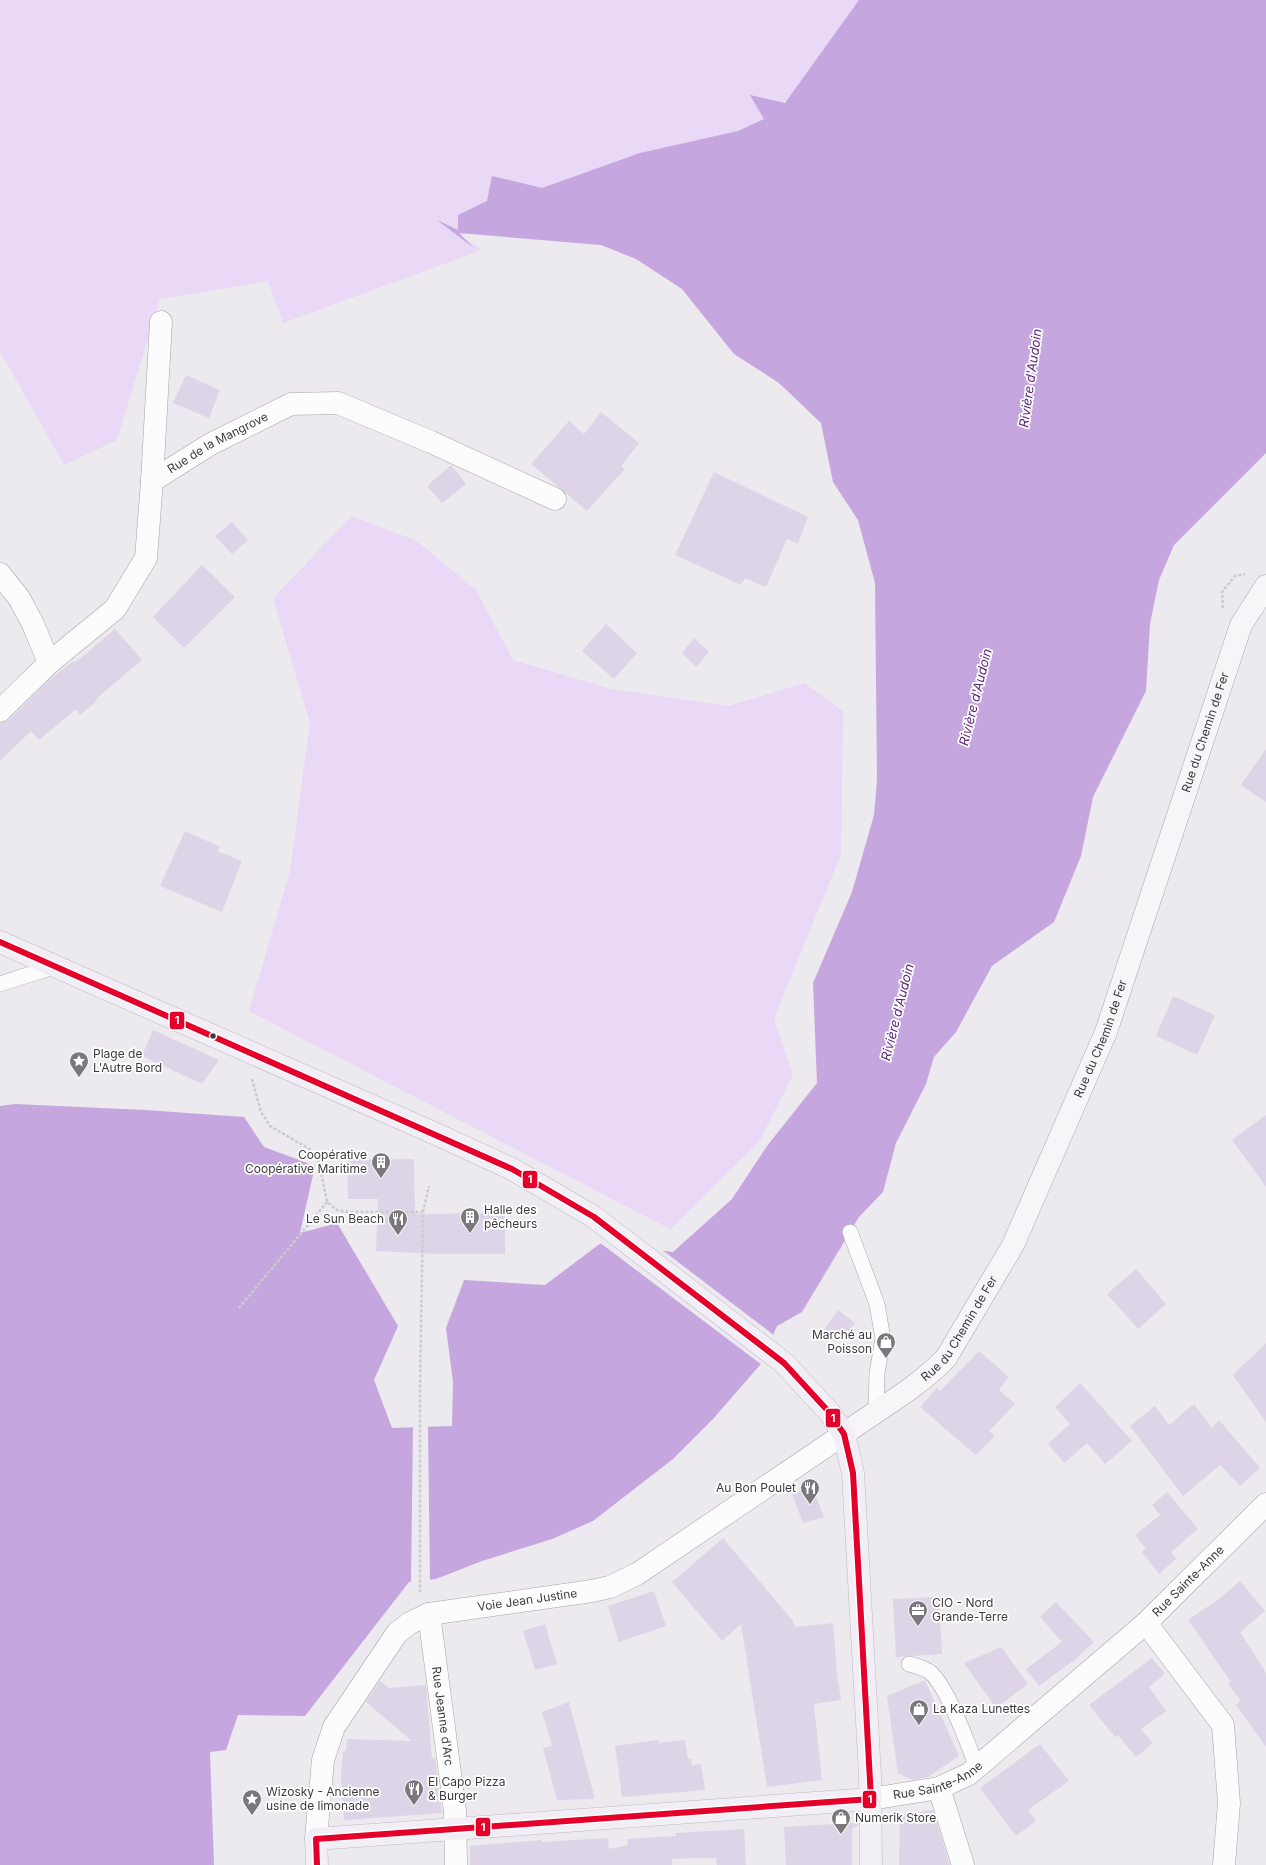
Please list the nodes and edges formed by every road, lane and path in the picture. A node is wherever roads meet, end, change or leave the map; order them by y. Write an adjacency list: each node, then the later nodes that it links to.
1 (161, 322): 2 (street)
2 (152, 481): 3 (street, Rue de la Mangrove); 6 (street)
3 (555, 499)
4 (0, 574): 6 (street)
5 (1266, 586): 17 (main road, Rue du Chemin de Fer)
6 (49, 663): 7 (street)
7 (0, 711)
8 (0, 942): 9 (main road)
9 (56, 966): 10 (lane); 11 (main road)
10 (0, 984)
11 (250, 1051): 13 (path); 18 (main road)
12 (429, 1186): 14 (path)
13 (327, 1202): 14 (path); 16 (path)
14 (424, 1212): 20 (path)
15 (850, 1232): 17 (lane)
16 (239, 1308)
17 (876, 1412): 18 (main road, Rue du Chemin de Fer)
18 (844, 1434): 21 (street, Voie Jean Justine); 26 (main road)
19 (1266, 1504): 22 (street, Rue Sainte-Anne)
20 (420, 1592)
21 (429, 1614): 27 (street, Rue Jeanne d'Arc); 28 (street, Voie Jean Justine)
22 (1146, 1623): 24 (street, Rue Sainte-Anne); 33 (street)
23 (909, 1664): 24 (lane)
24 (977, 1767): 25 (street, Rue Sainte-Anne)
25 (939, 1788): 26 (street, Rue Sainte-Anne); 32 (street)
26 (871, 1799): 27 (main road, Rue Sainte-Anne); 31 (main road)
27 (455, 1828): 28 (main road, Rue Sainte-Anne); 30 (street, Rue Jeanne d'Arc)
28 (316, 1839): 29 (main road)
29 (317, 1865)
30 (456, 1865)
31 (871, 1865)
32 (962, 1865)
33 (1224, 1865)

